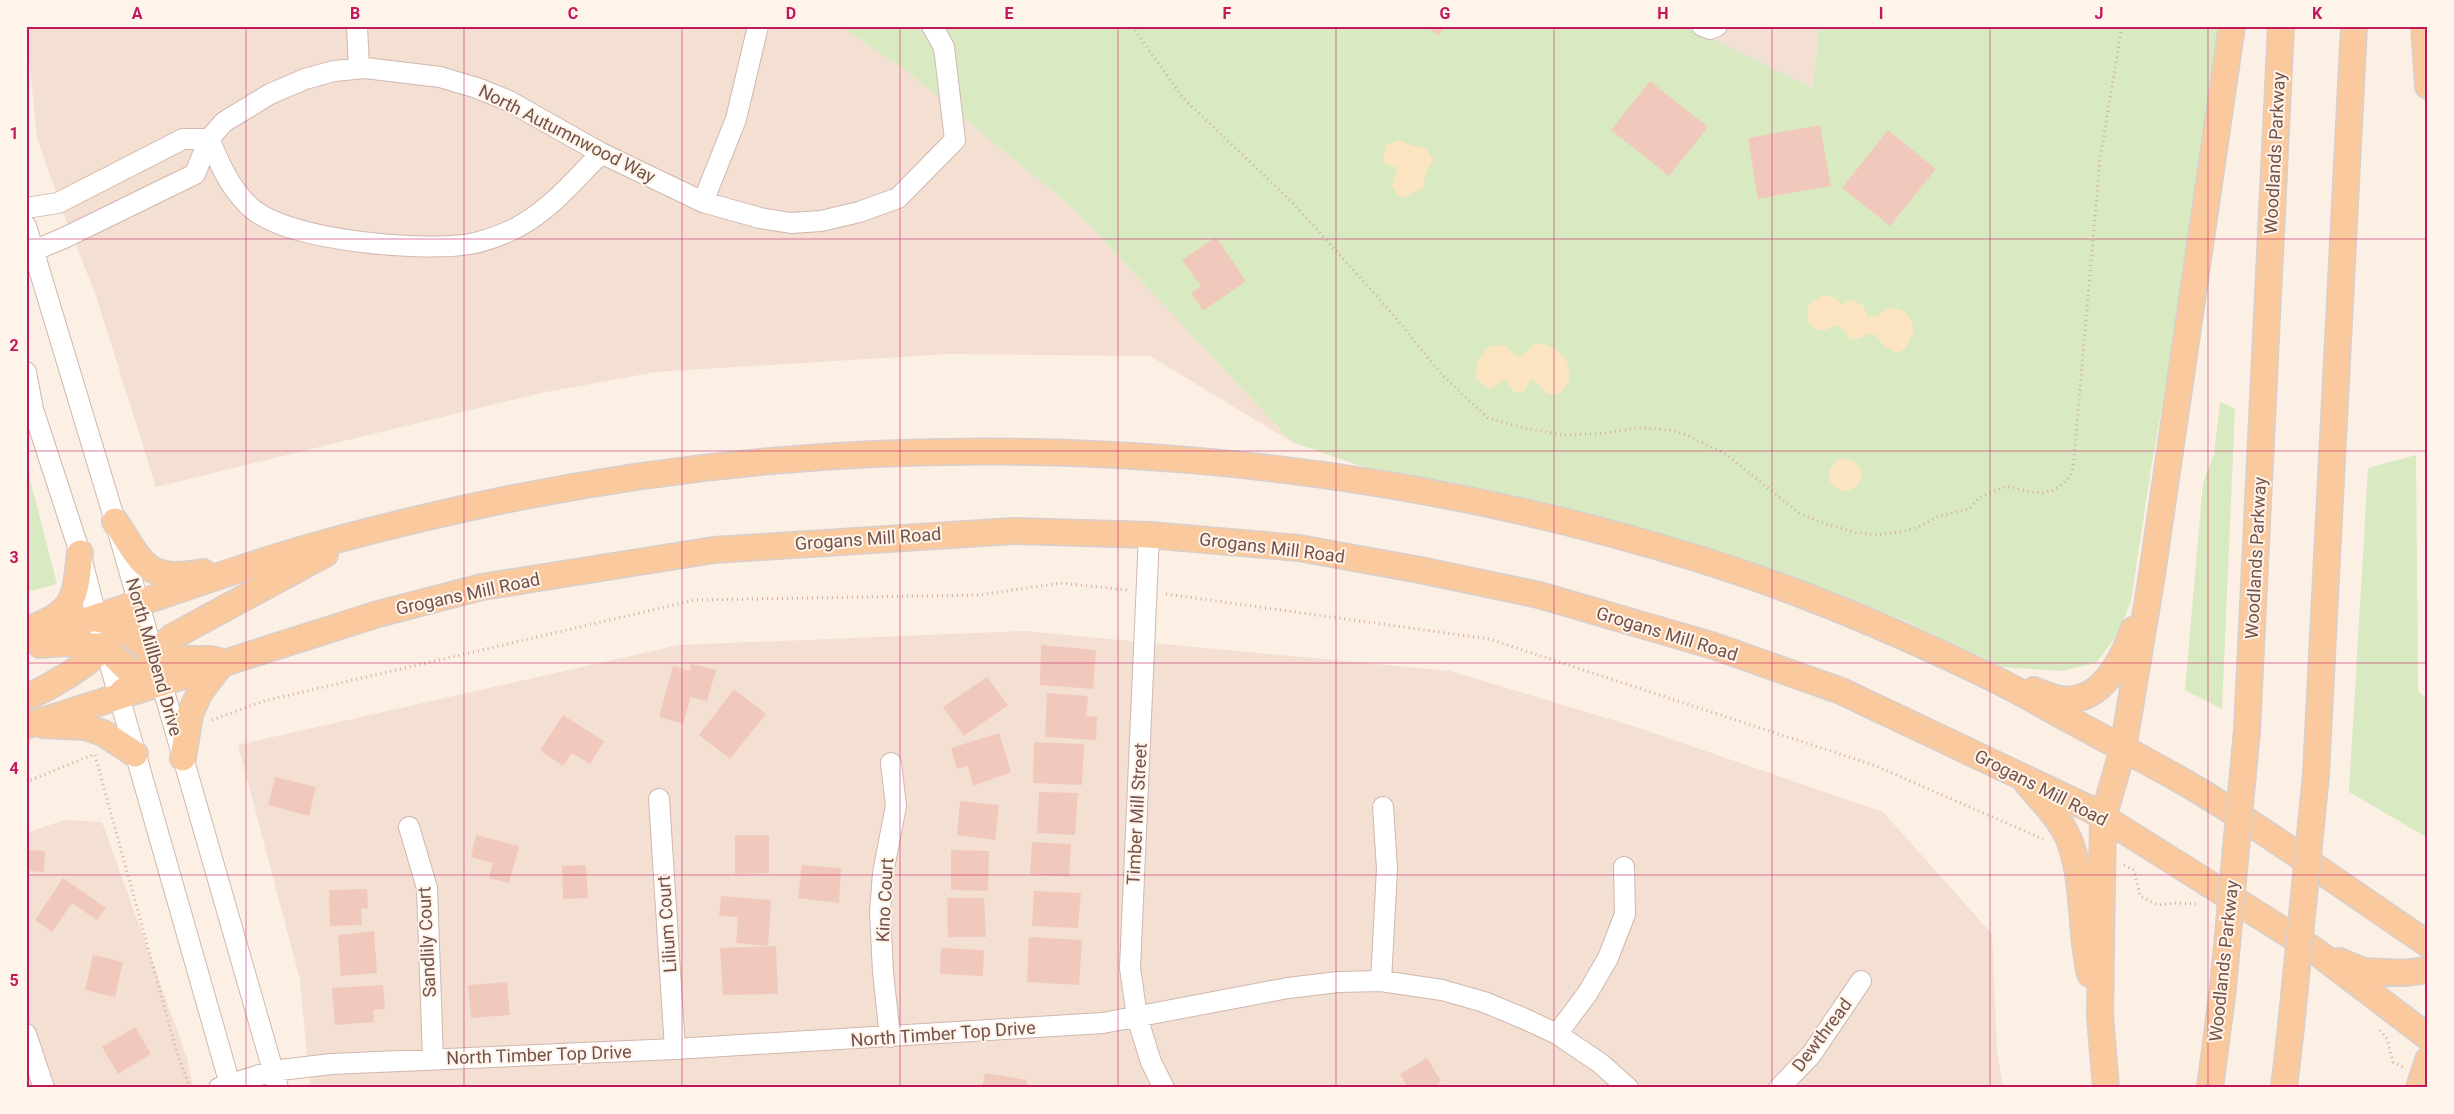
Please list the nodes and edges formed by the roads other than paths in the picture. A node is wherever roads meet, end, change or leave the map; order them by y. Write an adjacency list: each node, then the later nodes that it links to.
1 (357, 26): 10 (street)
2 (758, 26): 14 (street)
3 (932, 26): 14 (street, North Autumnwood Way)
4 (1702, 26): 5 (street)
5 (1716, 26)
6 (2232, 26): 24 (main road)
7 (2281, 26): 67 (main road, Woodlands Parkway, bridge)
8 (2354, 26): 68 (main road, bridge)
9 (2424, 26): 11 (main road)
10 (359, 68): 12 (street, North Autumnwood Way); 13 (street, North Autumnwood Way)
11 (2428, 86)
12 (209, 139): 13 (street); 15 (street); 17 (street, North Autumnwood Way)
13 (601, 152): 14 (street, North Autumnwood Way)
14 (703, 202)
15 (26, 208)
16 (26, 226): 17 (street, North Millbend Drive)
17 (30, 252): 19 (street, North Millbend Drive)
18 (26, 372): 22 (street)
19 (115, 521): 23 (main road); 25 (street, North Millbend Drive)
20 (363, 534): 23 (main road); 31 (main road); 33 (main road)
21 (1149, 535): 32 (main road, Grogans Mill Road); 41 (main road, Grogans Mill Road); 53 (street, Timber Mill Street)
22 (80, 553): 26 (street); 27 (main road)
23 (284, 555): 25 (main road)
24 (2151, 581): 33 (main road); 37 (main road)
25 (140, 604): 26 (main road); 31 (street, North Millbend Drive)
26 (108, 621): 28 (main road); 30 (main road); 31 (main road)
27 (26, 630)
28 (26, 639)
29 (26, 646): 30 (main road)
30 (105, 646): 34 (main road); 35 (main road)
31 (153, 654): 32 (main road); 34 (main road)
32 (223, 662): 34 (main road, Grogans Mill Road); 39 (main road)
33 (1987, 675): 37 (main road)
34 (139, 686): 36 (main road, Grogans Mill Road); 38 (street); 39 (street, North Millbend Drive)
35 (26, 698)
36 (29, 725): 38 (main road)
37 (2123, 749): 44 (main road); 47 (main road)
38 (135, 754): 61 (street)
39 (183, 758): 60 (street, North Millbend Drive)
40 (892, 764): 56 (street, Kino Court)
41 (2020, 775): 44 (main road, Grogans Mill Road); 52 (main road)
42 (659, 799): 58 (street, Lilium Court)
43 (1383, 807): 50 (street)
44 (2103, 818): 48 (main road, Grogans Mill Road); 52 (main road)
45 (409, 827): 59 (street, Sandlily Court)
46 (1624, 867): 55 (street)
47 (2428, 944)
48 (2314, 950): 49 (main road); 57 (main road, Grogans Mill Road)
49 (2428, 970)
50 (1381, 981): 53 (street, North Timber Top Drive); 55 (street, North Timber Top Drive)
51 (1861, 981): 65 (street, Dewthread)
52 (2100, 1016): 66 (main road)
53 (1136, 1017): 56 (street, North Timber Top Drive); 63 (street, Timber Mill Street)
54 (26, 1034): 62 (street)
55 (1557, 1034): 64 (street, North Timber Top Drive)
56 (890, 1037): 58 (street, North Timber Top Drive)
57 (2428, 1037)
58 (675, 1049): 59 (street, North Timber Top Drive)
59 (433, 1059): 60 (street, North Timber Top Drive)
60 (275, 1079): 61 (street, North Timber Top Drive)
61 (227, 1086)
62 (44, 1088)
63 (1164, 1088)
64 (1628, 1088)
65 (1779, 1088)
66 (2106, 1088)
67 (2210, 1088)
68 (2284, 1088)

